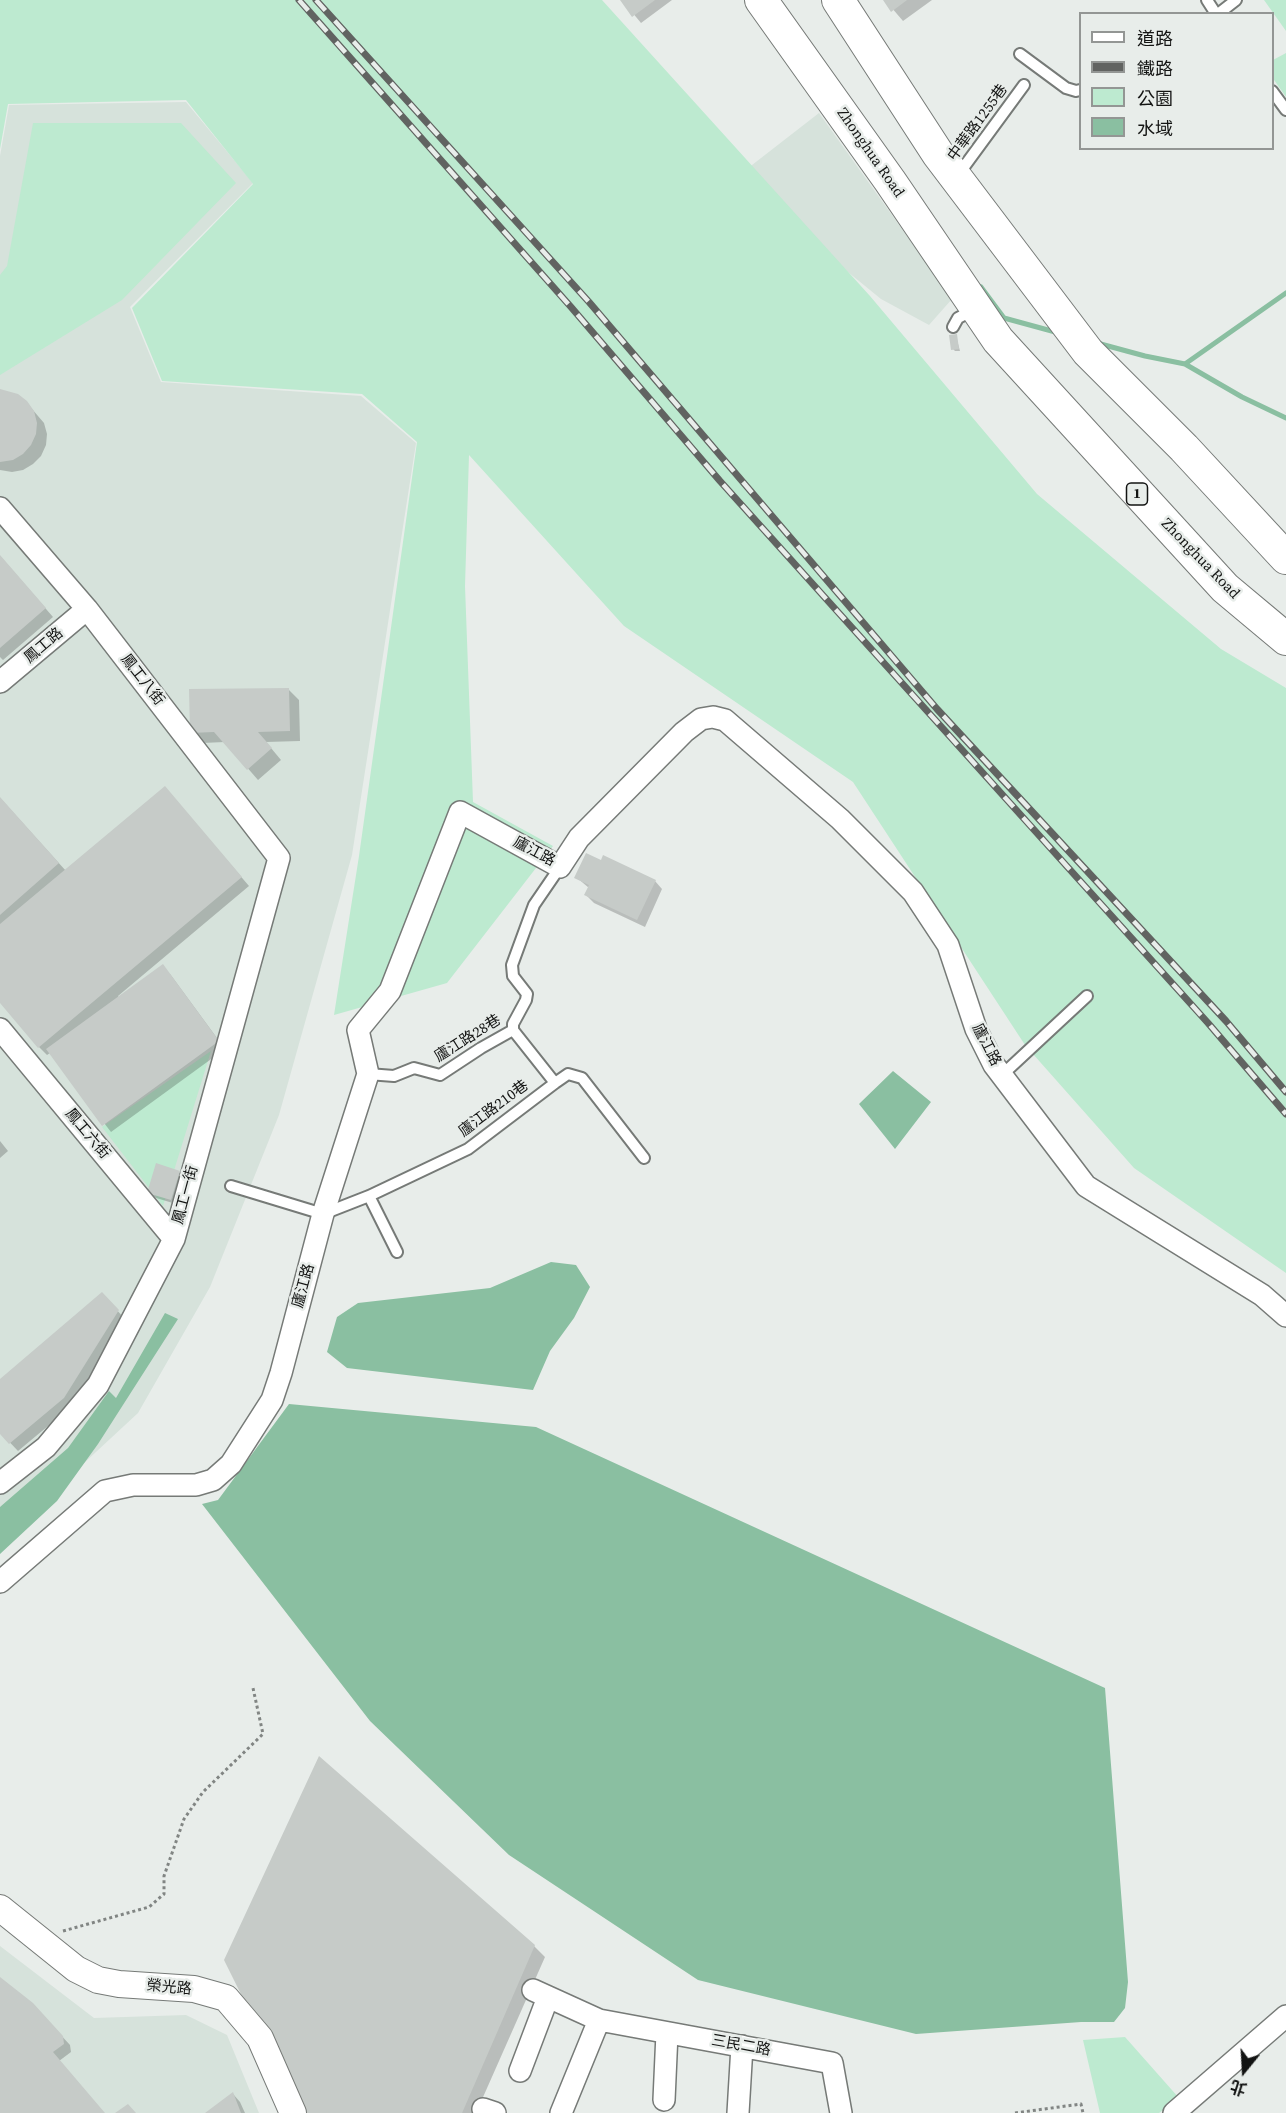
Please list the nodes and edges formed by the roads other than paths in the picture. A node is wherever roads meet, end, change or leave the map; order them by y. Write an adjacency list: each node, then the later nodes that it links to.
1 (761, 0): 14 (main road, Zhonghua Road / 1)
2 (838, 0): 10 (main road)
3 (1236, 0): 4 (lane)
4 (1220, 12)
5 (1020, 54): 7 (lane)
6 (1024, 85): 10 (lane, 中華路1255巷)
7 (1079, 90)
8 (1274, 95): 9 (lane)
9 (1286, 110)
10 (956, 178): 12 (main road)
11 (0, 508): 13 (street, 鳳工八街)
12 (1286, 558)
13 (87, 609): 15 (street, 鳳工路); 16 (street, 鳳工八街)
14 (1286, 639)
15 (0, 682)
16 (279, 858): 28 (street, 鳳工一街)
17 (560, 867): 20 (lane, 廬江路28巷); 21 (street, 廬江路); 22 (street, 廬江路)
18 (1087, 996): 22 (lane)
19 (0, 1029): 28 (street, 鳳工六街)
20 (513, 1030): 21 (lane, 廬江路28巷); 23 (lane)
21 (368, 1074): 27 (street, 廬江路)
22 (1002, 1075): 30 (street, 廬江路)
23 (555, 1083): 24 (lane); 26 (lane, 廬江路210巷)
24 (644, 1158)
25 (231, 1186): 27 (lane)
26 (369, 1196): 27 (lane, 廬江路210巷); 29 (lane)
27 (323, 1214): 32 (street, 廬江路)
28 (174, 1239): 31 (street, 鳳工一街)
29 (397, 1251)
30 (1286, 1317)
31 (0, 1483)
32 (0, 1582)
33 (0, 1908): 40 (street, 榮光路)
34 (1286, 2016): 44 (street)
35 (599, 2020): 36 (street, 三民二路); 38 (street, 三民二路); 41 (street)
36 (667, 2033): 37 (street, 三民二路); 39 (street)
37 (741, 2046): 42 (street); 43 (street, 三民二路)
38 (520, 2071)
39 (664, 2100)
40 (293, 2113)
41 (561, 2113)
42 (738, 2113)
43 (841, 2113)
44 (1174, 2113)

